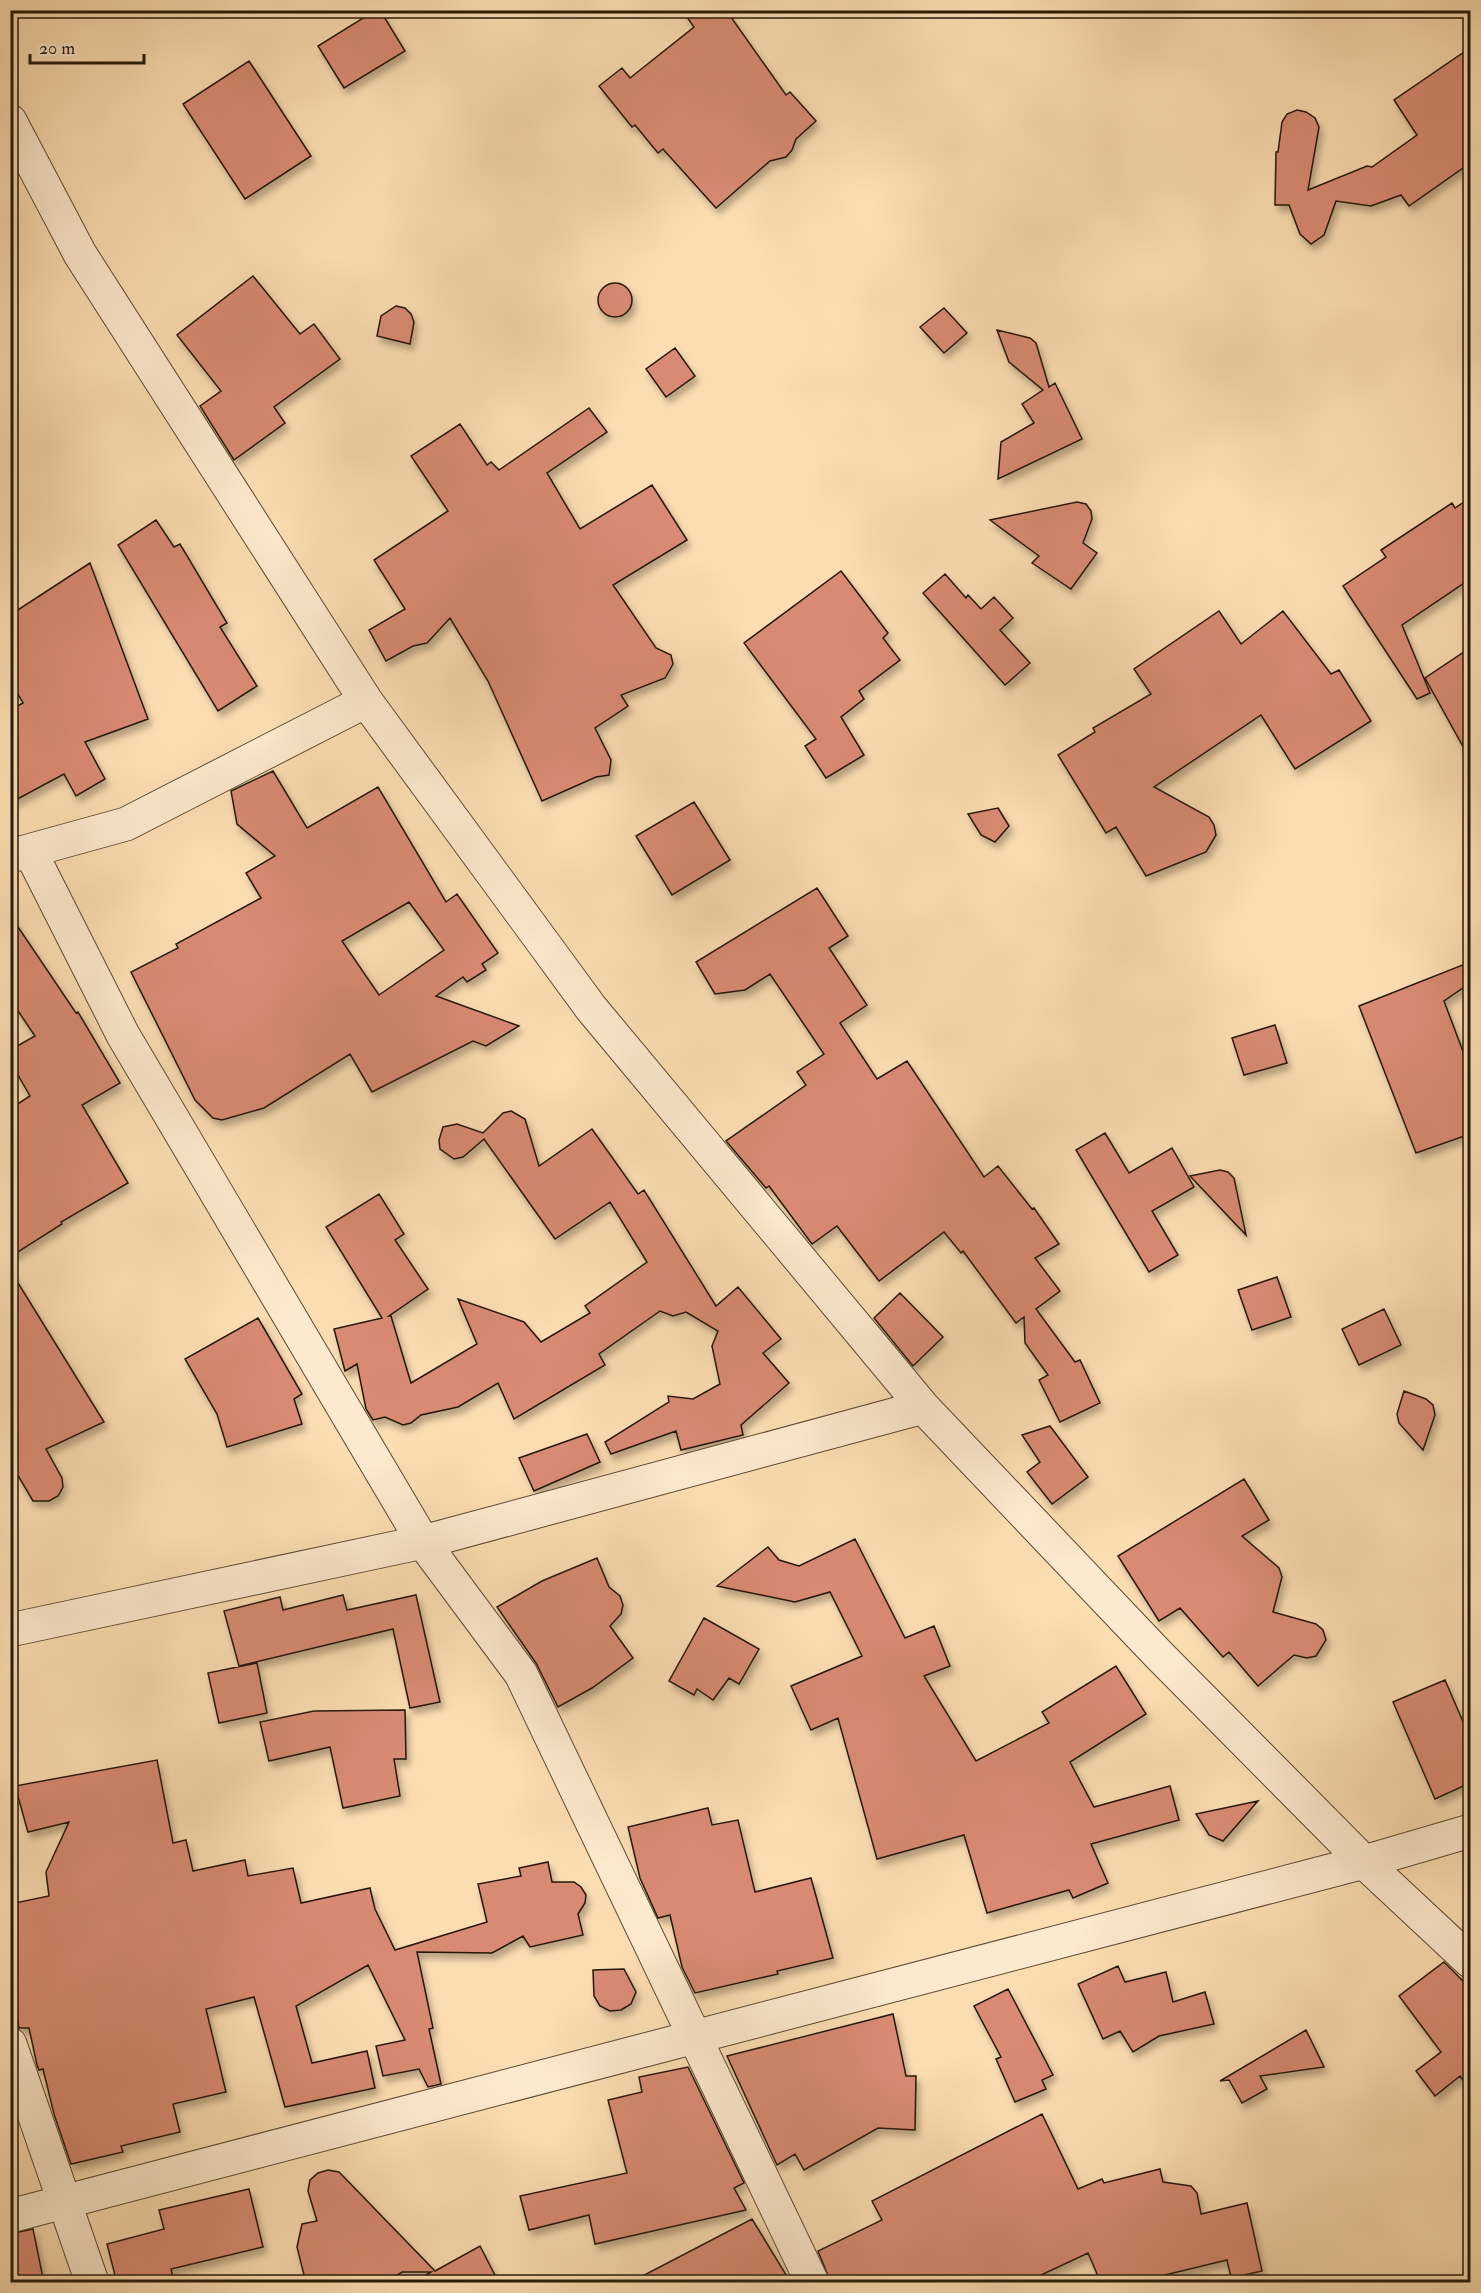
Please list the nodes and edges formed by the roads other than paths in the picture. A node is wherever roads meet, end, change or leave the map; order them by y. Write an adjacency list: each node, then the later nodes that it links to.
1 (10, 121): 2 (street)
2 (366, 700): 3 (street); 4 (street)
3 (20, 853): 5 (street)
4 (923, 1407): 5 (street); 8 (street)
5 (423, 1542): 6 (street); 10 (street)
6 (10, 1630)
7 (1470, 1831): 8 (street)
8 (1364, 1862): 9 (street); 10 (street)
9 (1470, 1961)
10 (694, 2038): 12 (street); 15 (street)
11 (10, 2044): 12 (street)
12 (66, 2203): 13 (street); 14 (street)
13 (10, 2216)
14 (92, 2283)
15 (812, 2283)

